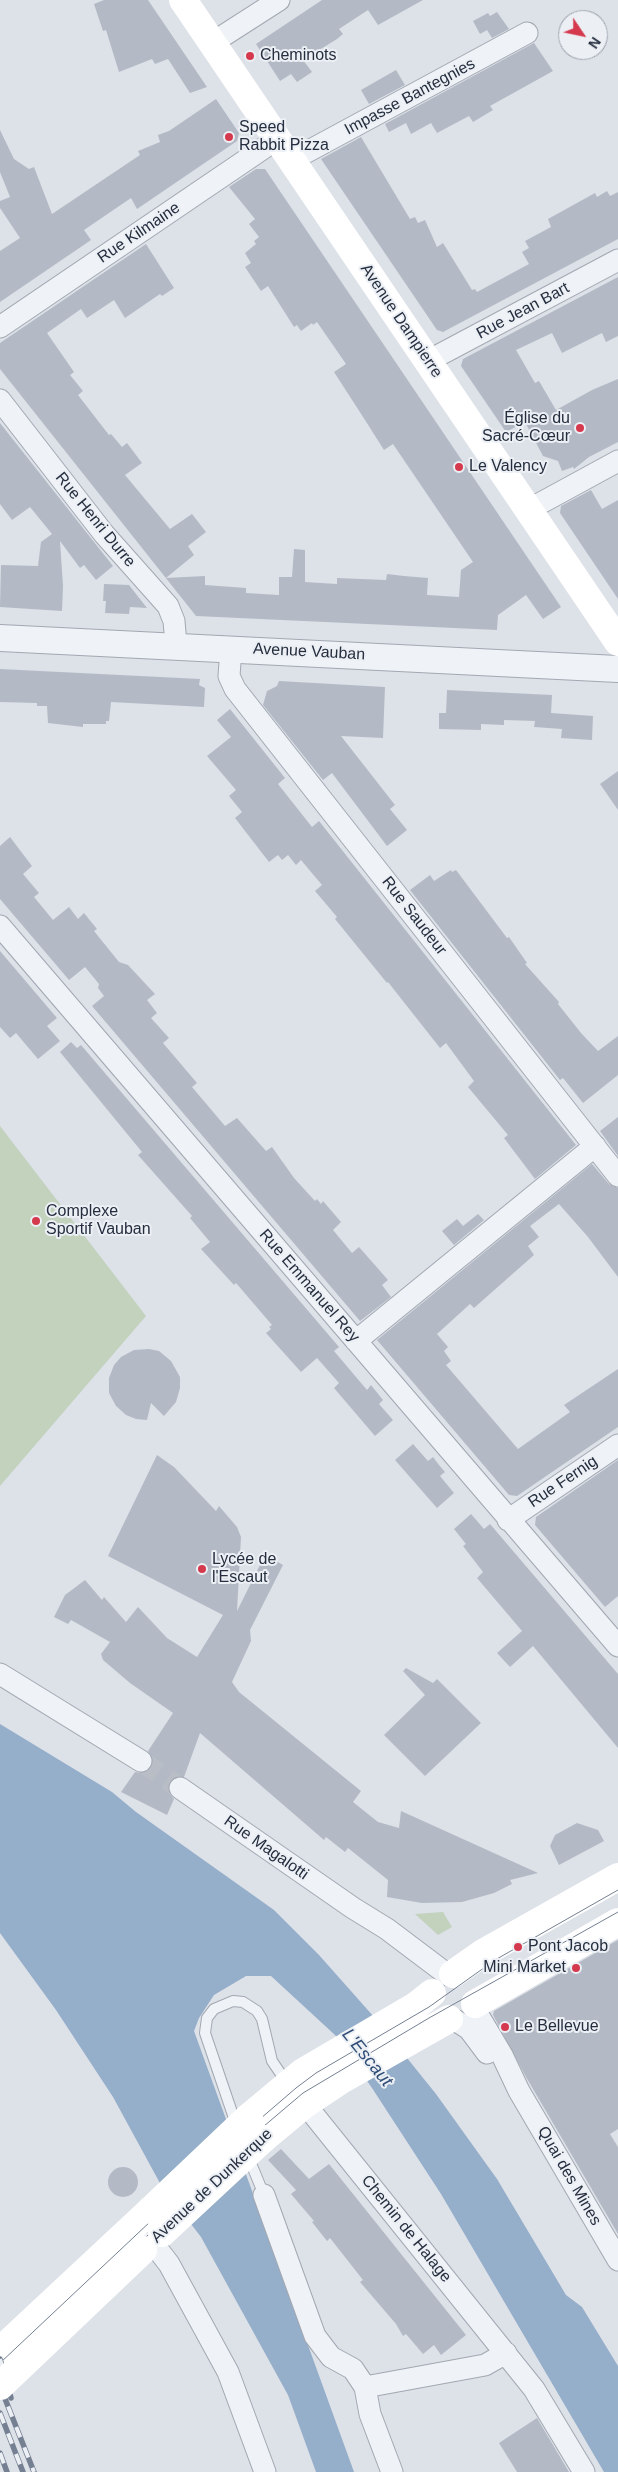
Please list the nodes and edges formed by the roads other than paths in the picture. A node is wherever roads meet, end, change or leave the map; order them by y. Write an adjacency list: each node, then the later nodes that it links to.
1 (183, 0): 4 (main road, Avenue Dampierre)
2 (279, 0): 4 (street)
3 (527, 33): 5 (street, Impasse Bantegnies)
4 (212, 43): 5 (main road, Avenue Dampierre)
5 (285, 150): 7 (street, Rue Kilmaine); 8 (main road, Avenue Dampierre)
6 (618, 260): 8 (street, Rue Jean Bart)
7 (0, 327)
8 (428, 361): 11 (main road, Avenue Dampierre)
9 (0, 400): 14 (street, Rue Henri Durre)
10 (618, 461): 11 (street)
11 (528, 510): 13 (main road, Avenue Dampierre)
12 (0, 638): 14 (street, Avenue Vauban)
13 (618, 642)
14 (176, 645): 15 (street, Avenue Vauban)
15 (231, 648): 16 (street, Avenue Vauban); 18 (street, Rue Saudeur)
16 (618, 669)
17 (0, 926): 20 (street, Rue Emmanuel Rey)
18 (595, 1146): 19 (street, Rue Saudeur); 20 (street)
19 (618, 1176)
20 (356, 1341): 22 (street, Rue Emmanuel Rey)
21 (618, 1445): 22 (street, Rue Fernig)
22 (508, 1520): 23 (street, Rue Emmanuel Rey)
23 (618, 1646)
24 (0, 1674): 25 (street)
25 (141, 1761)
26 (180, 1788): 29 (street, Rue Magalotti)
27 (618, 1877): 29 (main road, Avenue de Dunkerque)
28 (618, 1922): 30 (main road, Avenue de Dunkerque)
29 (436, 1987): 30 (main road); 30 (main road); 31 (main road, Avenue de Dunkerque)
30 (457, 2015): 32 (main road, Avenue de Dunkerque); 36 (street, Quai des Mines)
31 (288, 2083): 33 (main road, Avenue de Dunkerque); 34 (lane)
32 (315, 2097): 33 (main road, Avenue de Dunkerque); 38 (street, Chemin de Halage)
33 (256, 2128): 35 (main road, Avenue de Dunkerque, bridge)
34 (264, 2195): 40 (street)
35 (148, 2232): 37 (main road, Avenue de Dunkerque); 39 (main road, Avenue de Dunkerque, bridge); 41 (street)
36 (618, 2260)
37 (0, 2351)
38 (506, 2353): 40 (street); 43 (street, Chemin de Halage)
39 (0, 2386)
40 (364, 2387): 42 (street)
41 (265, 2472)
42 (392, 2472)
43 (584, 2472)

